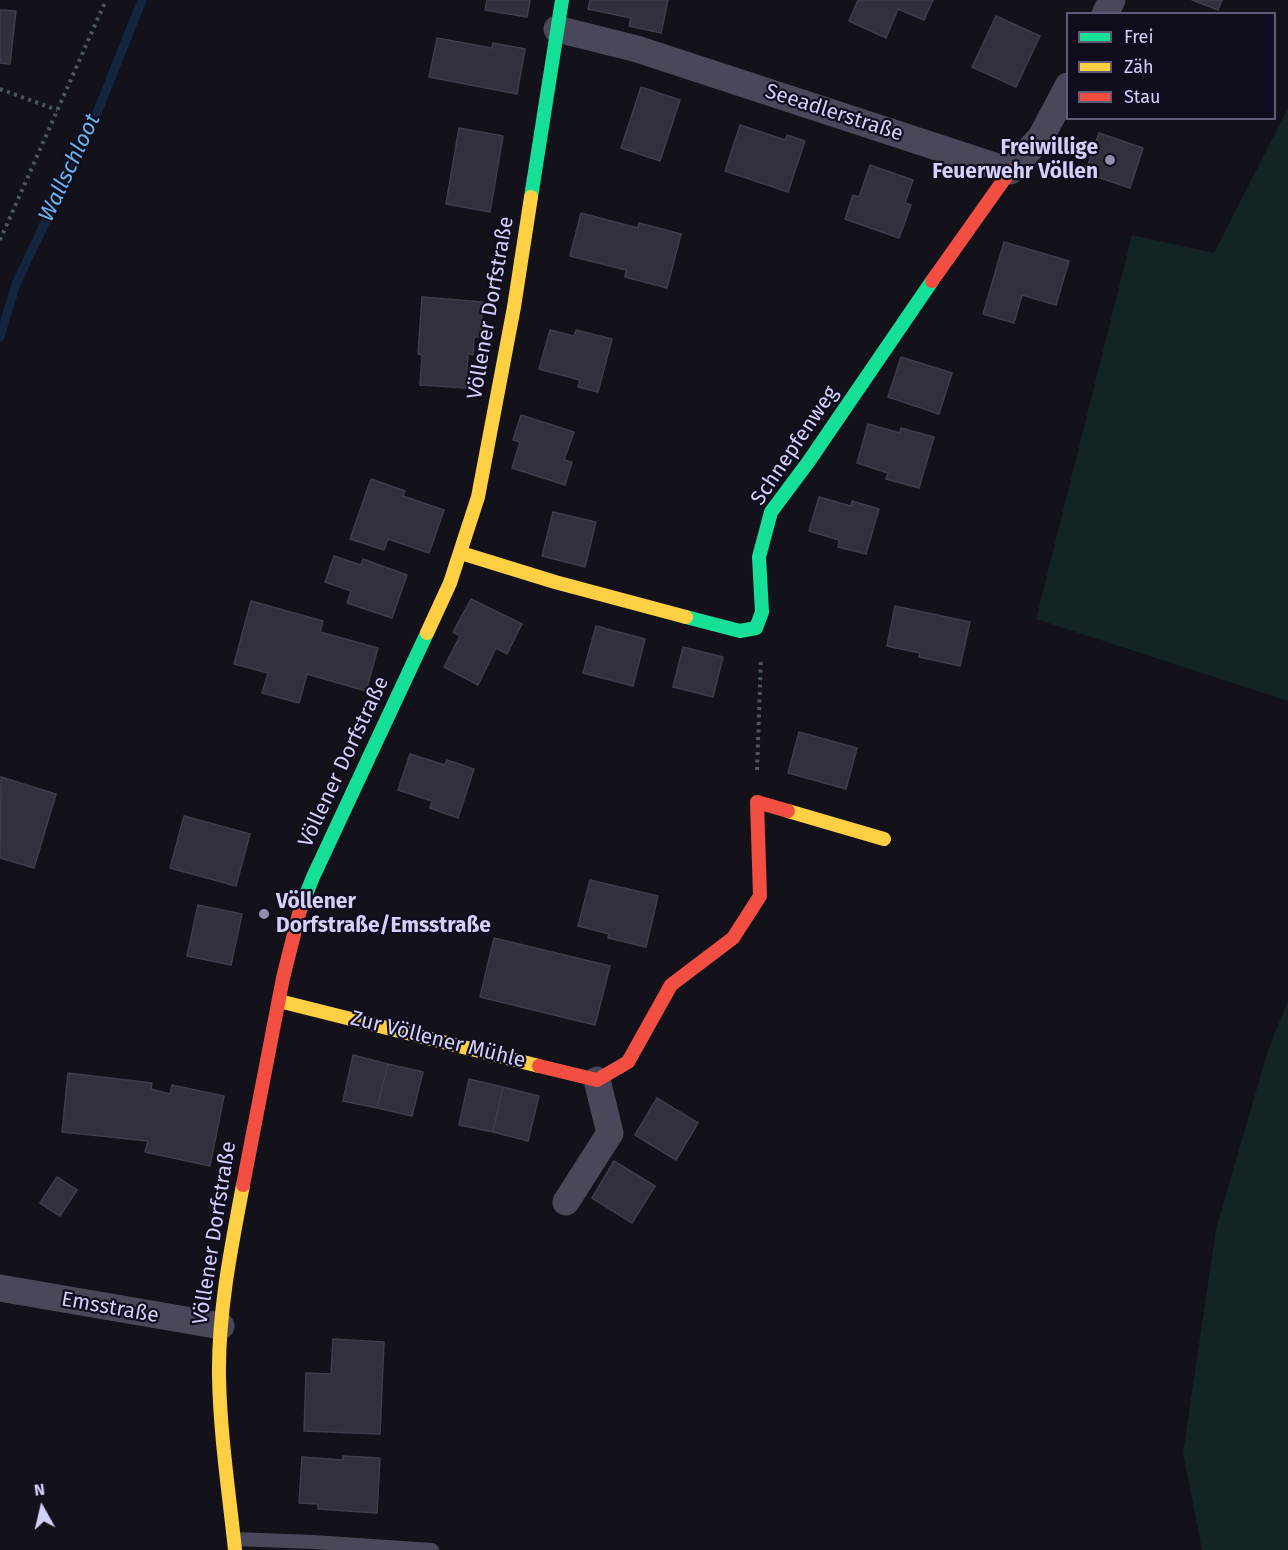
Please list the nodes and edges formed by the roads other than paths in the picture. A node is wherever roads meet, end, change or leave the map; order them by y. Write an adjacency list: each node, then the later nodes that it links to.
1 (562, 0): 2 (street, Völlener Dorfstraße)
2 (557, 29): 4 (street, Seeadlerstraße); 5 (street, Völlener Dorfstraße)
3 (1066, 90): 4 (street)
4 (1010, 171): 5 (street, Schnepfenweg)
5 (461, 553): 7 (street, Völlener Dorfstraße)
6 (884, 839): 8 (street)
7 (279, 1001): 8 (street, Zur Völlener Mühle); 11 (street, Völlener Dorfstraße)
8 (597, 1080): 9 (street)
9 (566, 1202)
10 (0, 1288): 11 (street, Emsstraße)
11 (221, 1326): 12 (street, Völlener Dorfstraße)
12 (235, 1545): 13 (lane)
13 (356, 1547): 14 (lane)
14 (432, 1550)

